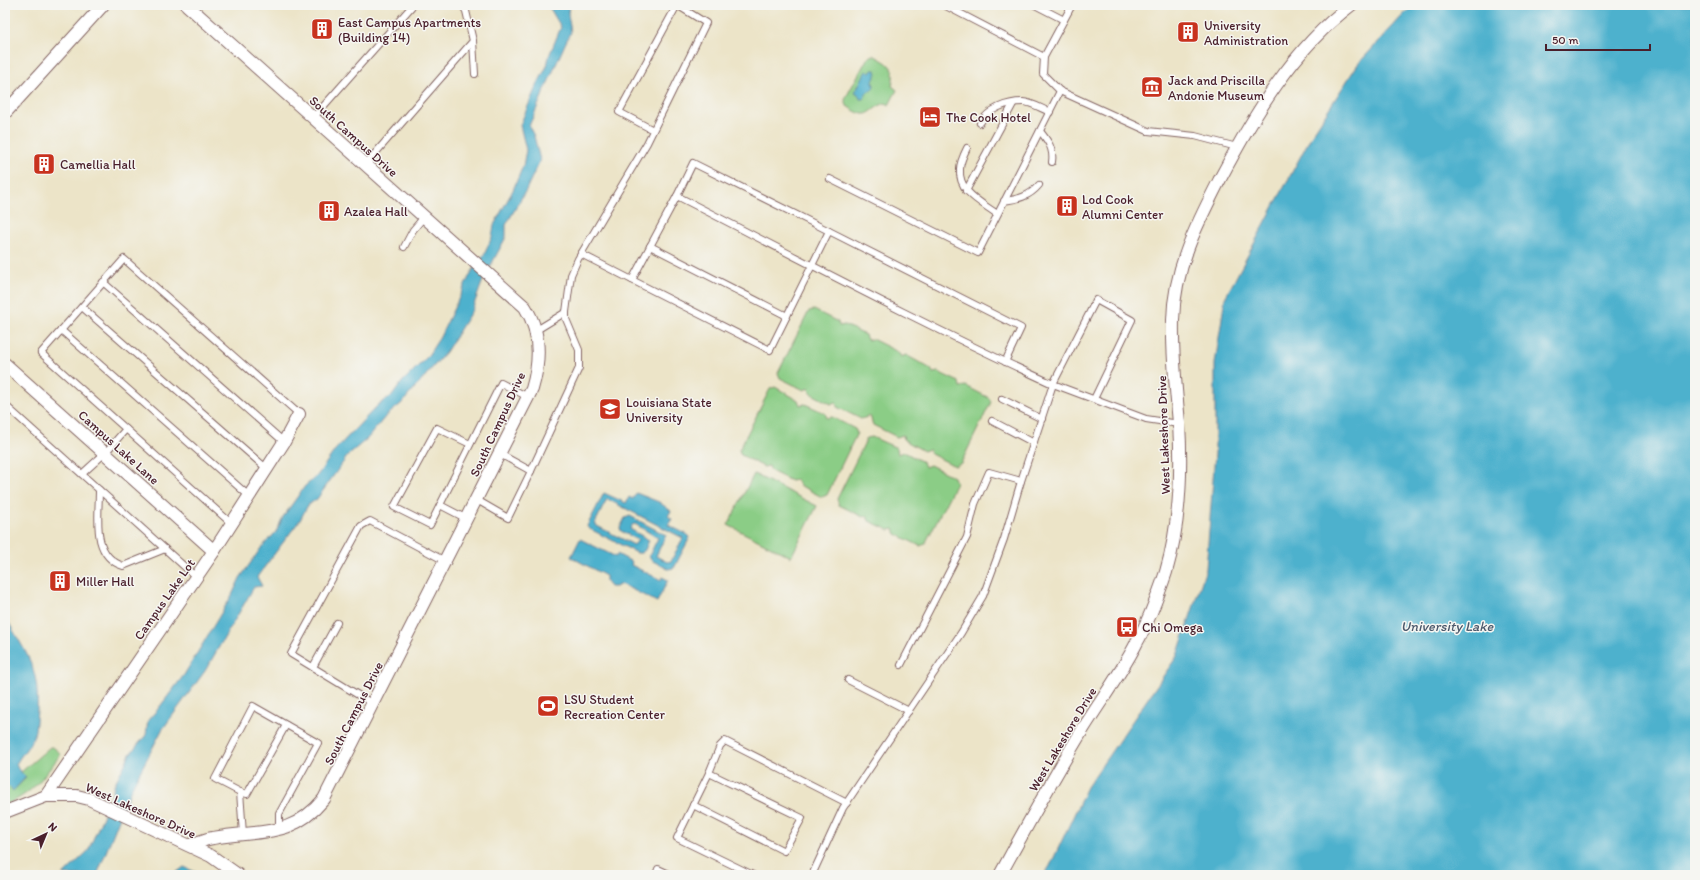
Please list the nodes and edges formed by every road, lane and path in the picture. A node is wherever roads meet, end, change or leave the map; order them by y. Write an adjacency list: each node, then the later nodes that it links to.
1 (103, 5): 16 (street)
2 (187, 5): 17 (street, South Campus Drive)
3 (413, 5): 17 (lane)
4 (462, 5): 10 (lane)
5 (944, 5): 11 (lane)
6 (1035, 5): 9 (lane)
7 (1072, 5): 9 (lane)
8 (1351, 5): 21 (street, West Lakeshore Drive)
9 (1064, 20): 11 (lane)
10 (473, 41): 12 (lane); 24 (lane)
11 (1044, 57): 13 (lane)
12 (475, 74)
13 (1060, 91): 15 (lane); 21 (lane)
14 (1013, 104): 15 (lane); 18 (lane); 27 (lane)
15 (1050, 112): 20 (lane)
16 (5, 113)
17 (313, 118): 24 (street, South Campus Drive)
18 (980, 123)
19 (653, 130): 19 (lane); 35 (lane)
20 (1040, 131): 23 (lane); 29 (lane)
21 (1237, 147): 54 (street, West Lakeshore Drive)
22 (967, 148): 27 (lane)
23 (1052, 162)
24 (365, 165): 31 (street, South Campus Drive)
25 (830, 179): 30 (lane)
26 (1039, 186): 29 (lane)
27 (966, 191): 30 (lane)
28 (677, 196): 32 (lane); 33 (lane); 36 (lane)
29 (1004, 201): 30 (lane)
30 (997, 214)
31 (424, 217): 34 (lane); 43 (street, South Campus Drive)
32 (829, 231): 36 (lane); 44 (lane)
33 (650, 246): 37 (lane); 41 (lane)
34 (404, 247)
35 (581, 254): 37 (lane); 40 (lane)
36 (812, 265): 41 (lane); 44 (lane)
37 (632, 280): 41 (lane)
38 (104, 282): 39 (lane); 51 (lane); 56 (lane)
39 (82, 307): 42 (lane); 61 (lane)
40 (566, 312): 43 (lane); 62 (lane)
41 (787, 316)
42 (61, 330): 55 (lane); 66 (lane)
43 (535, 331): 47 (street, South Campus Drive)
44 (1005, 362): 46 (lane)
45 (5, 364): 59 (street, Campus Lake Lane)
46 (1054, 384): 49 (lane); 49 (lane); 52 (lane)
47 (528, 397): 58 (lane); 60 (street, South Campus Drive)
48 (1002, 399): 52 (lane)
49 (1094, 399): 54 (lane)
50 (5, 405): 63 (lane)
51 (299, 414): 56 (street, Campus Lake Lot)
52 (1042, 419): 57 (lane)
53 (992, 421): 57 (lane)
54 (1179, 424): 96 (street, West Lakeshore Drive)
55 (126, 429): 59 (lane); 70 (lane)
56 (284, 442): 61 (street, Campus Lake Lot)
57 (1034, 443): 64 (lane)
58 (470, 444): 68 (lane); 68 (lane)
59 (105, 453): 63 (lane); 72 (street, Campus Lake Lane)
60 (500, 454): 62 (lane); 67 (street, South Campus Drive)
61 (266, 468): 66 (street, Campus Lake Lot)
62 (531, 471): 67 (lane)
63 (82, 474): 65 (lane)
64 (1021, 481): 76 (lane); 80 (lane)
65 (99, 490): 71 (lane); 71 (lane)
66 (249, 496): 70 (street, Campus Lake Lot)
67 (477, 500): 69 (street, South Campus Drive)
68 (440, 505): 69 (lane)
69 (467, 519): 73 (street, South Campus Drive)
70 (232, 524): 72 (street, Campus Lake Lot)
71 (165, 549): 74 (lane)
72 (214, 551): 74 (street, Campus Lake Lot)
73 (445, 560): 77 (lane); 79 (street, South Campus Drive)
74 (196, 577): 84 (street, Campus Lake Lot)
75 (337, 623): 77 (lane)
76 (900, 665)
77 (313, 667): 79 (lane)
78 (848, 680): 80 (lane)
79 (373, 704): 88 (street, South Campus Drive)
80 (910, 711): 85 (lane)
81 (286, 725): 83 (lane); 83 (lane); 88 (lane)
82 (709, 773): 85 (lane); 86 (lane); 86 (lane)
83 (240, 792): 89 (lane)
84 (46, 796): 87 (street, West Lakeshore Drive); 90 (street, West Lakeshore Drive)
85 (847, 803): 95 (lane)
86 (693, 805): 94 (lane)
87 (5, 812)
88 (279, 829): 89 (street, South Campus Drive)
89 (243, 834): 90 (street, South Campus Drive)
90 (190, 845): 92 (street, West Lakeshore Drive)
91 (657, 872): 93 (lane)
92 (238, 875)
93 (671, 875)
94 (753, 875)
95 (812, 875)
96 (1000, 875)

